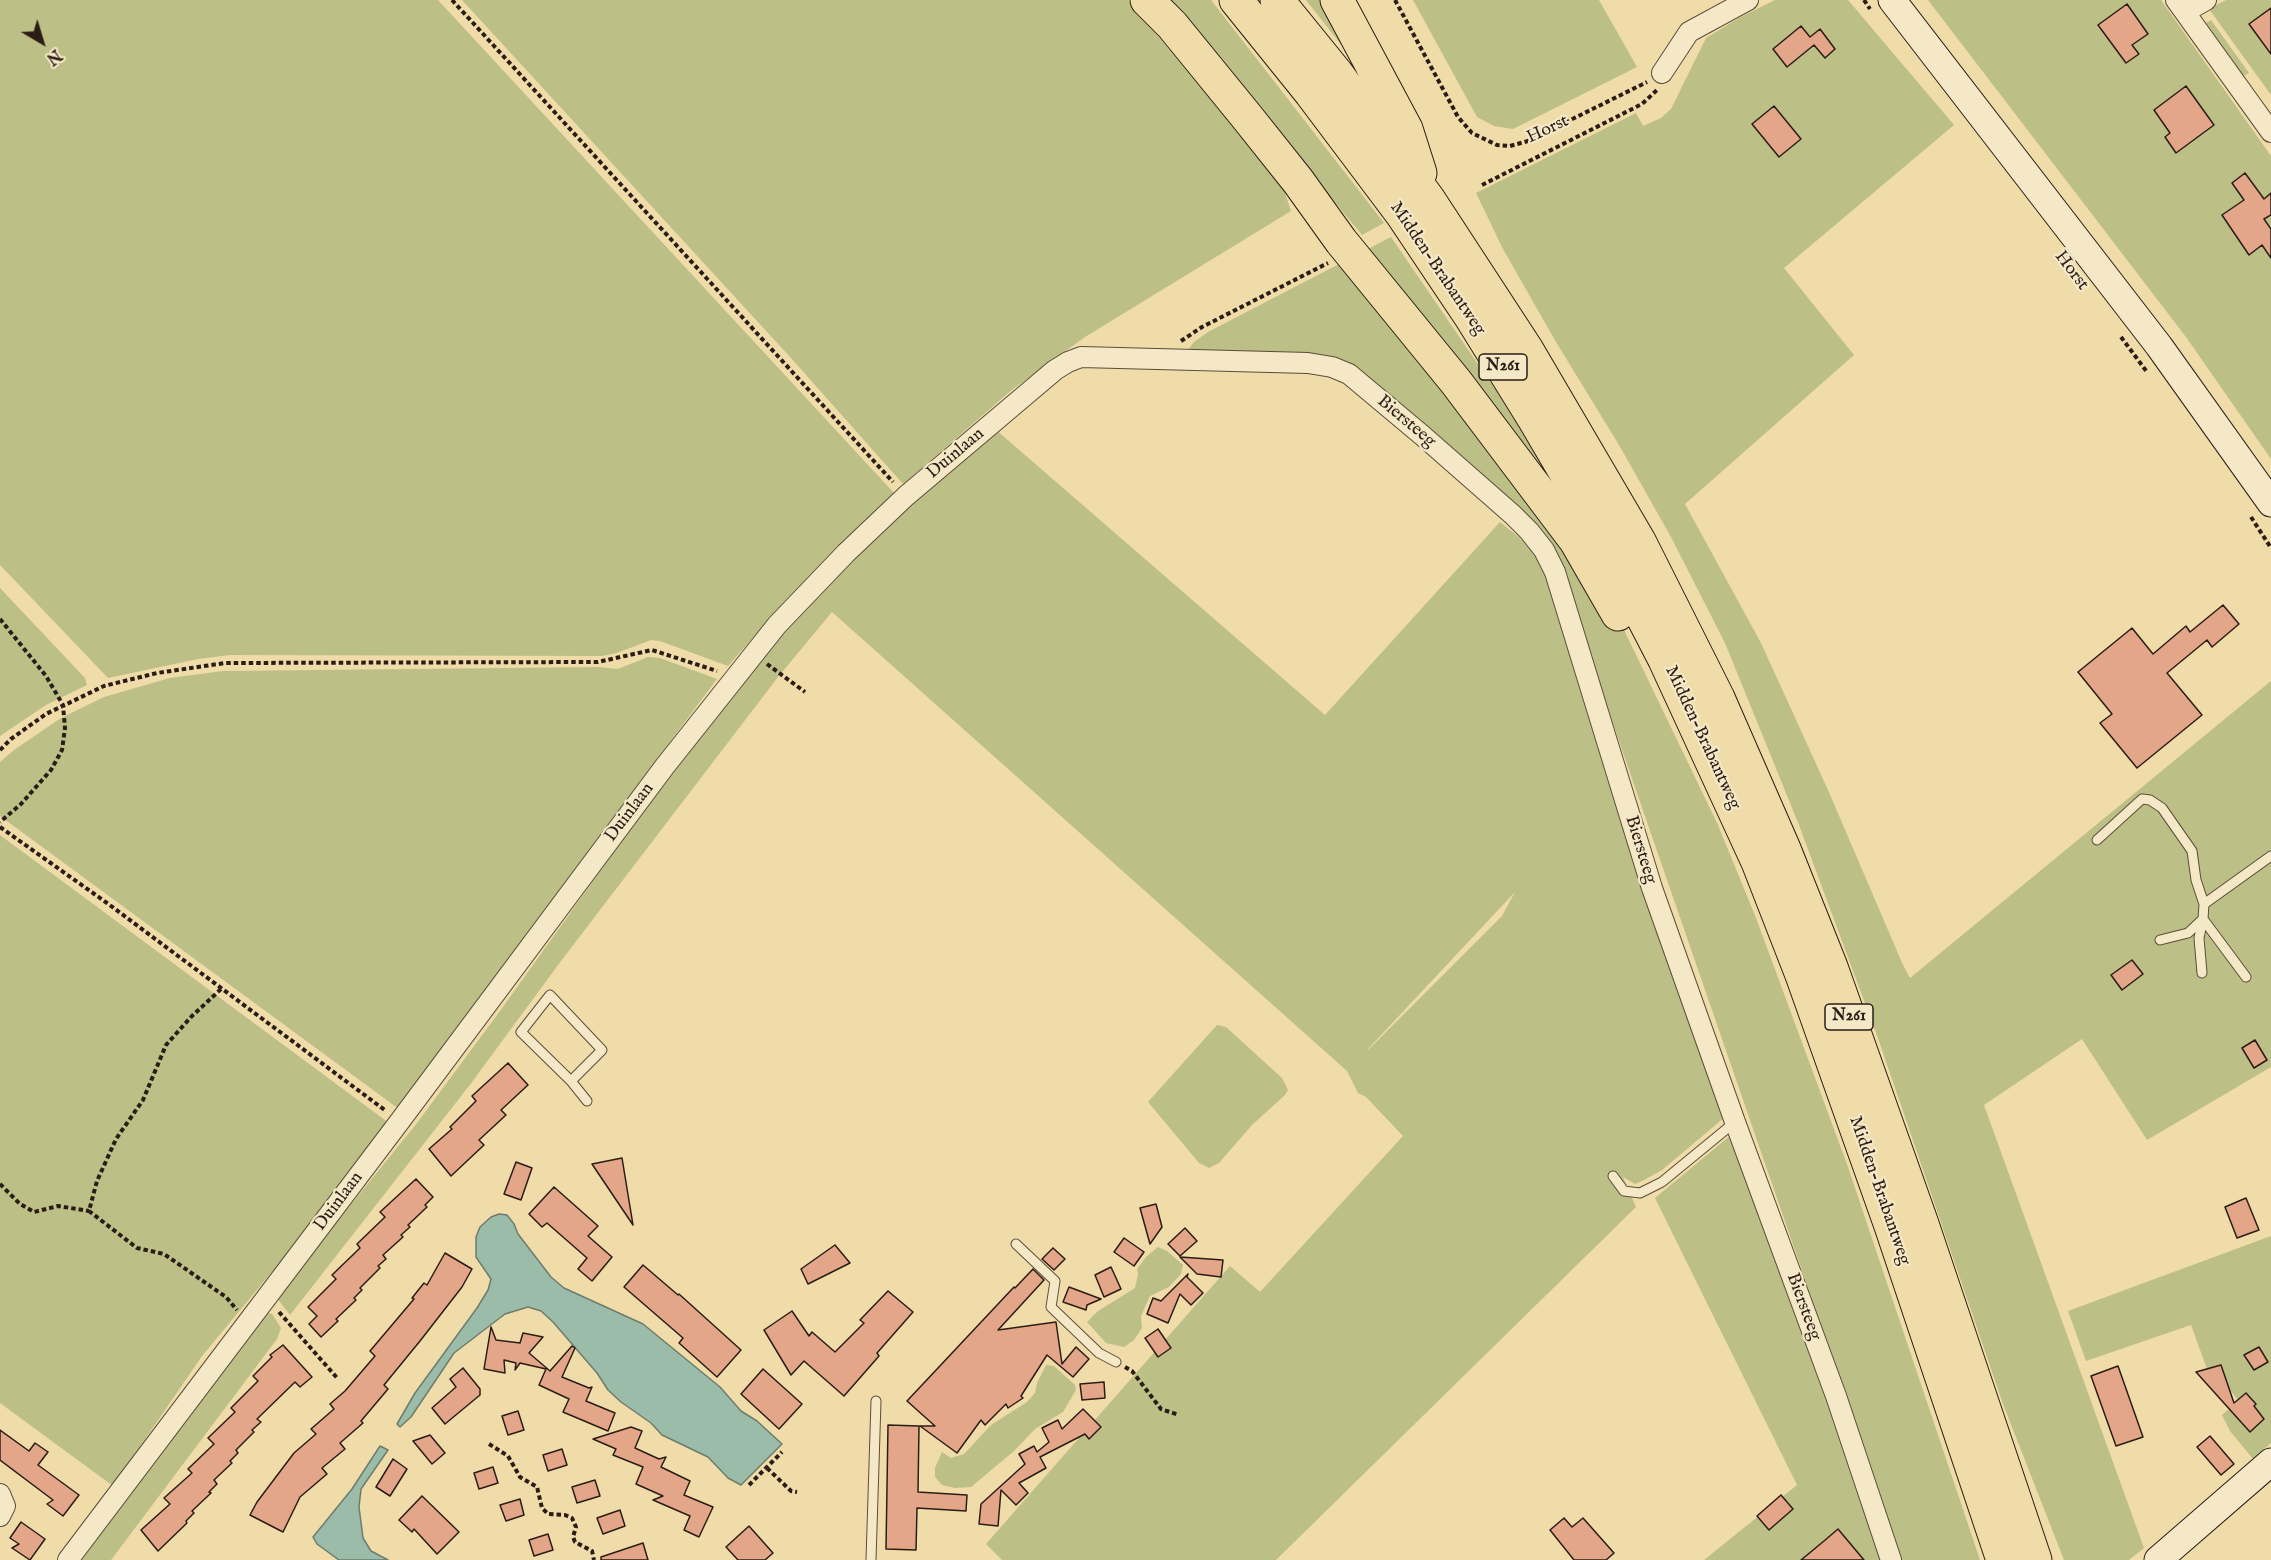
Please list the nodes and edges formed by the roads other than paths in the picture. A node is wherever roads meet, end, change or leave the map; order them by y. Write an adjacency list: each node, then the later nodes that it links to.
1 (1148, 0): 14 (highway, N261)
2 (1236, 0): 14 (highway, Midden-Brabantweg / N261)
3 (1276, 0): 11 (highway, Midden-Brabantweg / N261)
4 (1337, 0): 11 (highway, N261)
5 (1748, 0): 9 (street)
6 (2206, 0): 7 (street)
7 (2181, 6): 10 (street)
8 (1883, 8): 13 (street, Horst)
9 (1662, 73)
10 (2271, 132)
11 (1429, 200): 37 (highway, Midden-Brabantweg / N261)
12 (1176, 359): 24 (street, Biersteeg); 33 (street, Duinlaan)
13 (2258, 506)
14 (1716, 767): 36 (highway, Midden-Brabantweg / N261)
15 (2097, 840): 17 (lane)
16 (2271, 856): 17 (lane)
17 (2204, 904): 18 (lane)
18 (2204, 919): 19 (lane); 20 (lane); 21 (lane)
19 (2160, 939)
20 (2202, 973)
21 (2246, 977)
22 (571, 1081): 22 (lane); 23 (lane)
23 (587, 1101)
24 (1735, 1122): 25 (lane); 35 (street, Biersteeg)
25 (1613, 1176)
26 (1016, 1244): 27 (lane)
27 (1116, 1362)
28 (876, 1401): 34 (lane)
29 (2271, 1462): 32 (street)
30 (0, 1494): 31 (street)
31 (0, 1516)
32 (2165, 1558)
33 (68, 1560)
34 (871, 1560)
35 (1891, 1560)
36 (2003, 1560)
37 (2035, 1560)

